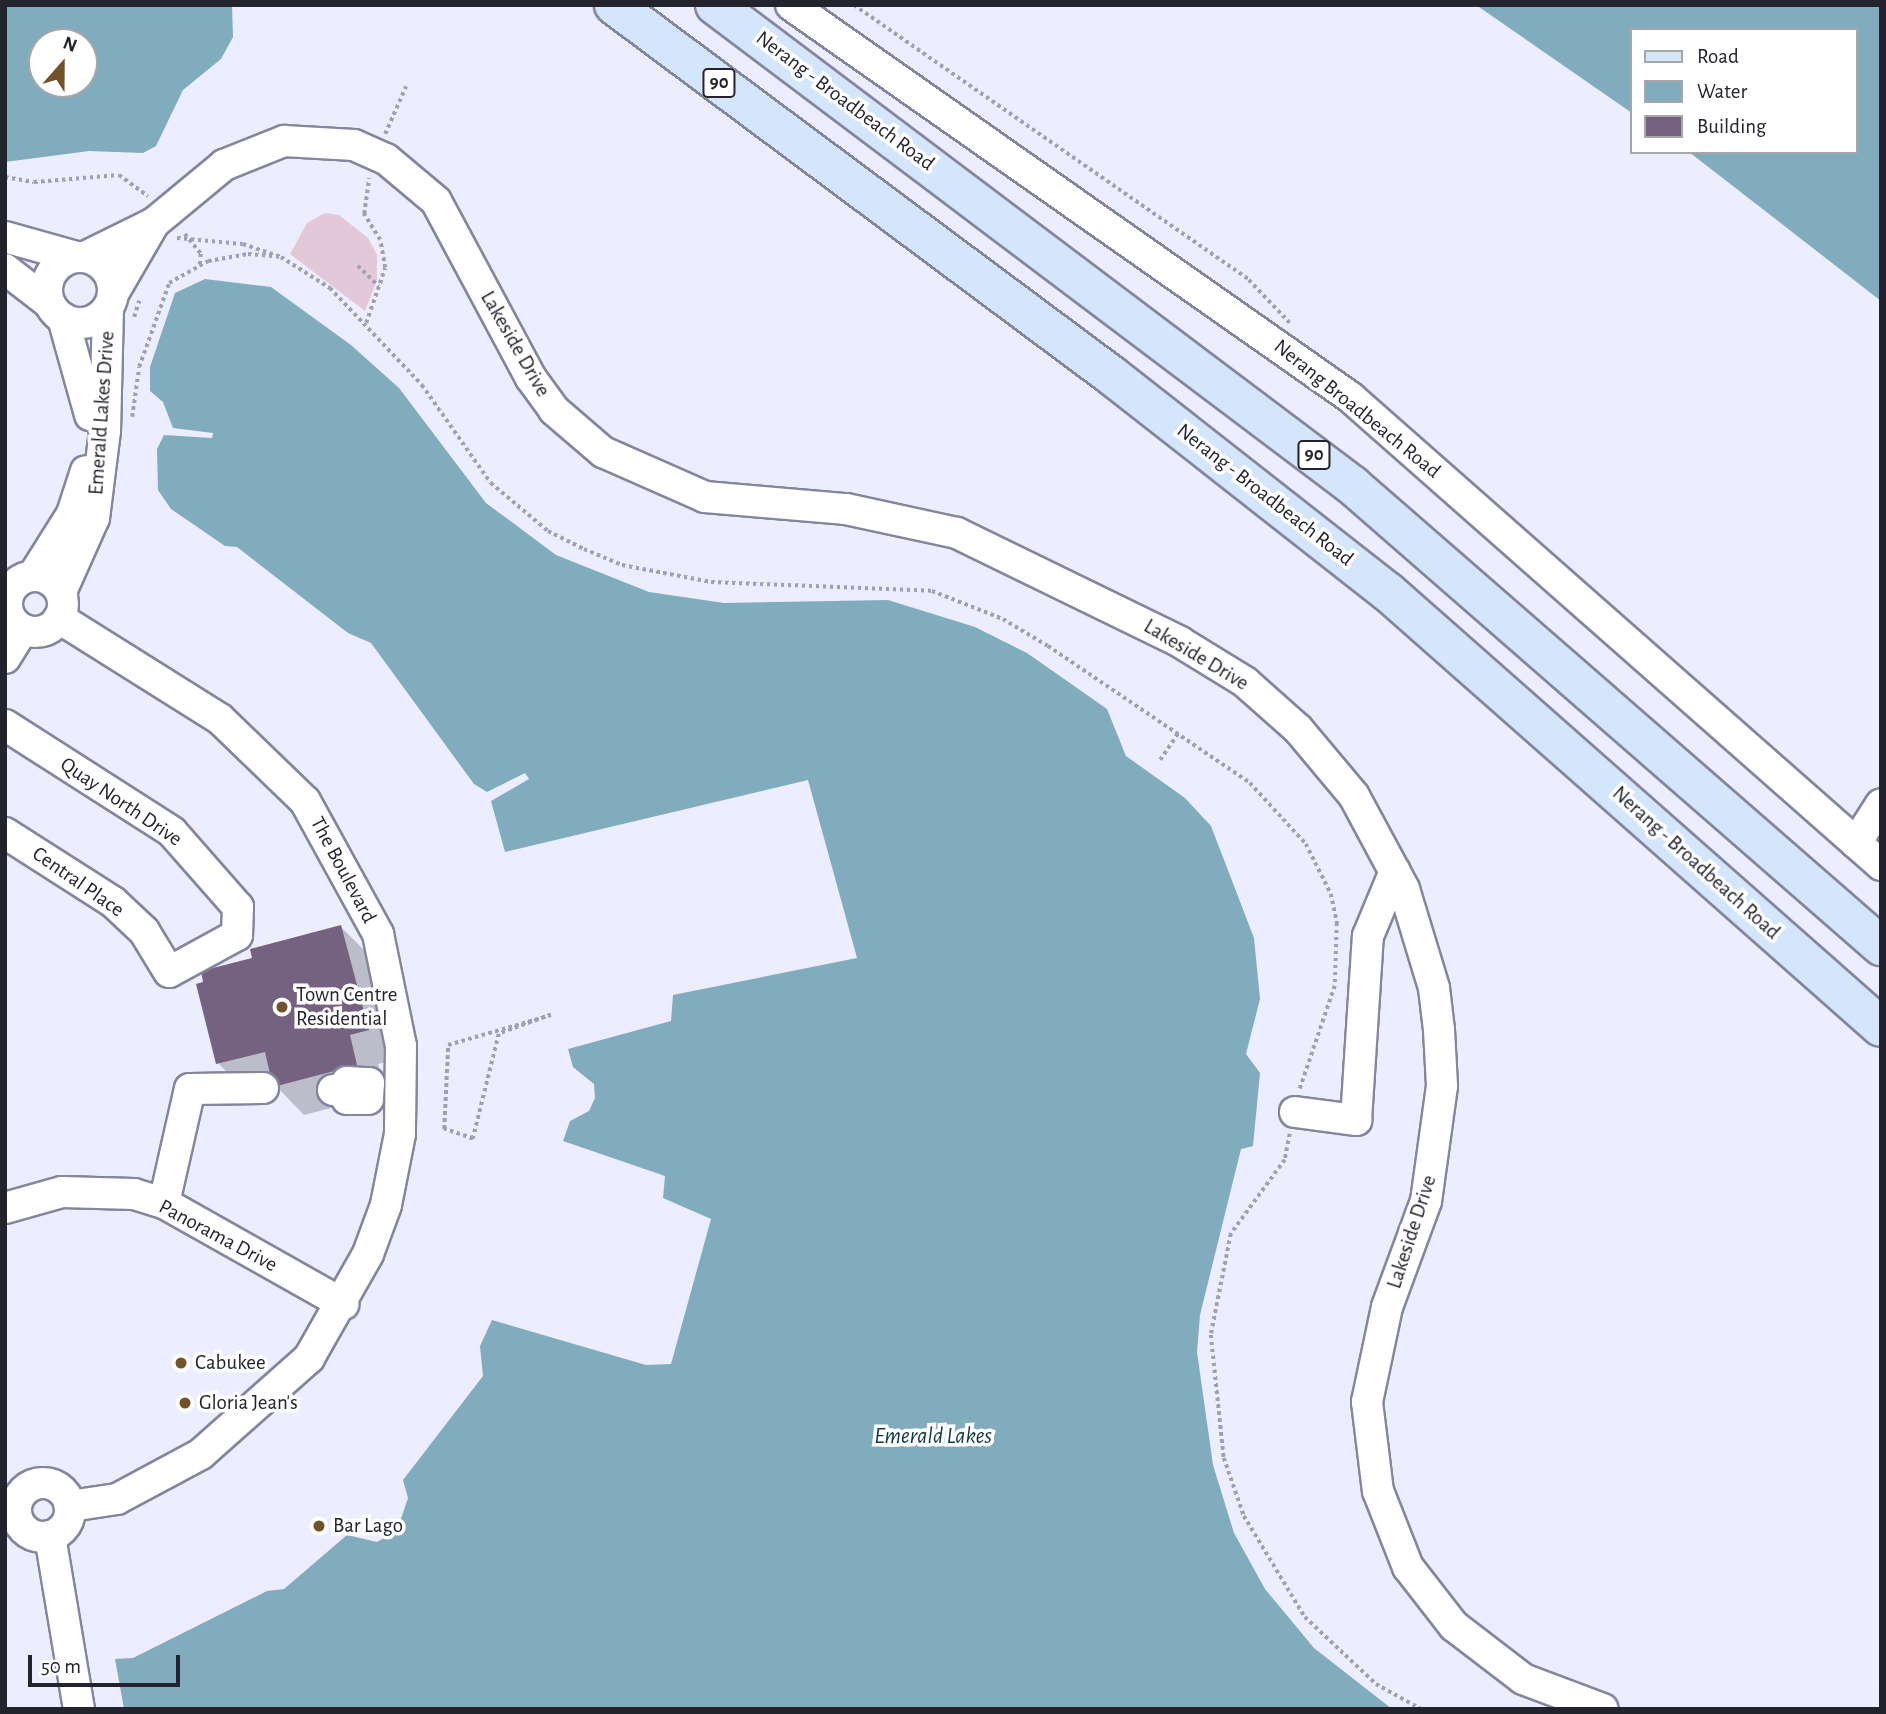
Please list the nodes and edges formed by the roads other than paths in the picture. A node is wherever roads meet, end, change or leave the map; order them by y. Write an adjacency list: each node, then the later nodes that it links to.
1 (614, 5): 22 (main road, Nerang - Broadbeach Road / 90)
2 (715, 5): 20 (main road, Nerang - Broadbeach Road / 90)
3 (791, 5): 17 (street, Nerang Broadbeach Road)
4 (161, 226): 6 (street, Lakeside Drive); 8 (street, Lakeside Drive); 19 (street, Lakeside Drive)
5 (5, 237): 6 (street)
6 (81, 257): 8 (street); 9 (street)
7 (5, 269): 9 (street)
8 (123, 306): 9 (street); 11 (street, Emerald Lakes Drive)
9 (56, 310): 10 (street, Emerald Lakes Drive)
10 (33, 576): 11 (street); 12 (street)
11 (60, 605): 12 (street); 25 (street, The Boulevard)
12 (23, 629): 13 (street)
13 (5, 658)
14 (5, 725): 21 (street, Quay North Drive)
15 (1881, 804): 17 (street)
16 (5, 833): 21 (street, Central Place)
17 (1856, 843): 18 (street, Nerang Broadbeach Road)
18 (1881, 865)
19 (1395, 871): 26 (street); 34 (street, Lakeside Drive)
20 (1881, 946)
21 (169, 972)
22 (1881, 1027)
23 (263, 1088): 27 (street)
24 (350, 1090): 25 (street)
25 (401, 1091): 29 (street, The Boulevard)
26 (1295, 1112)
27 (164, 1203): 28 (street, Panorama Drive); 29 (street, Panorama Drive)
28 (5, 1208)
29 (342, 1304): 30 (street, The Boulevard)
30 (70, 1506): 31 (street); 32 (street)
31 (12, 1522): 32 (street)
32 (50, 1536): 33 (street)
33 (79, 1709)
34 (1603, 1709)

